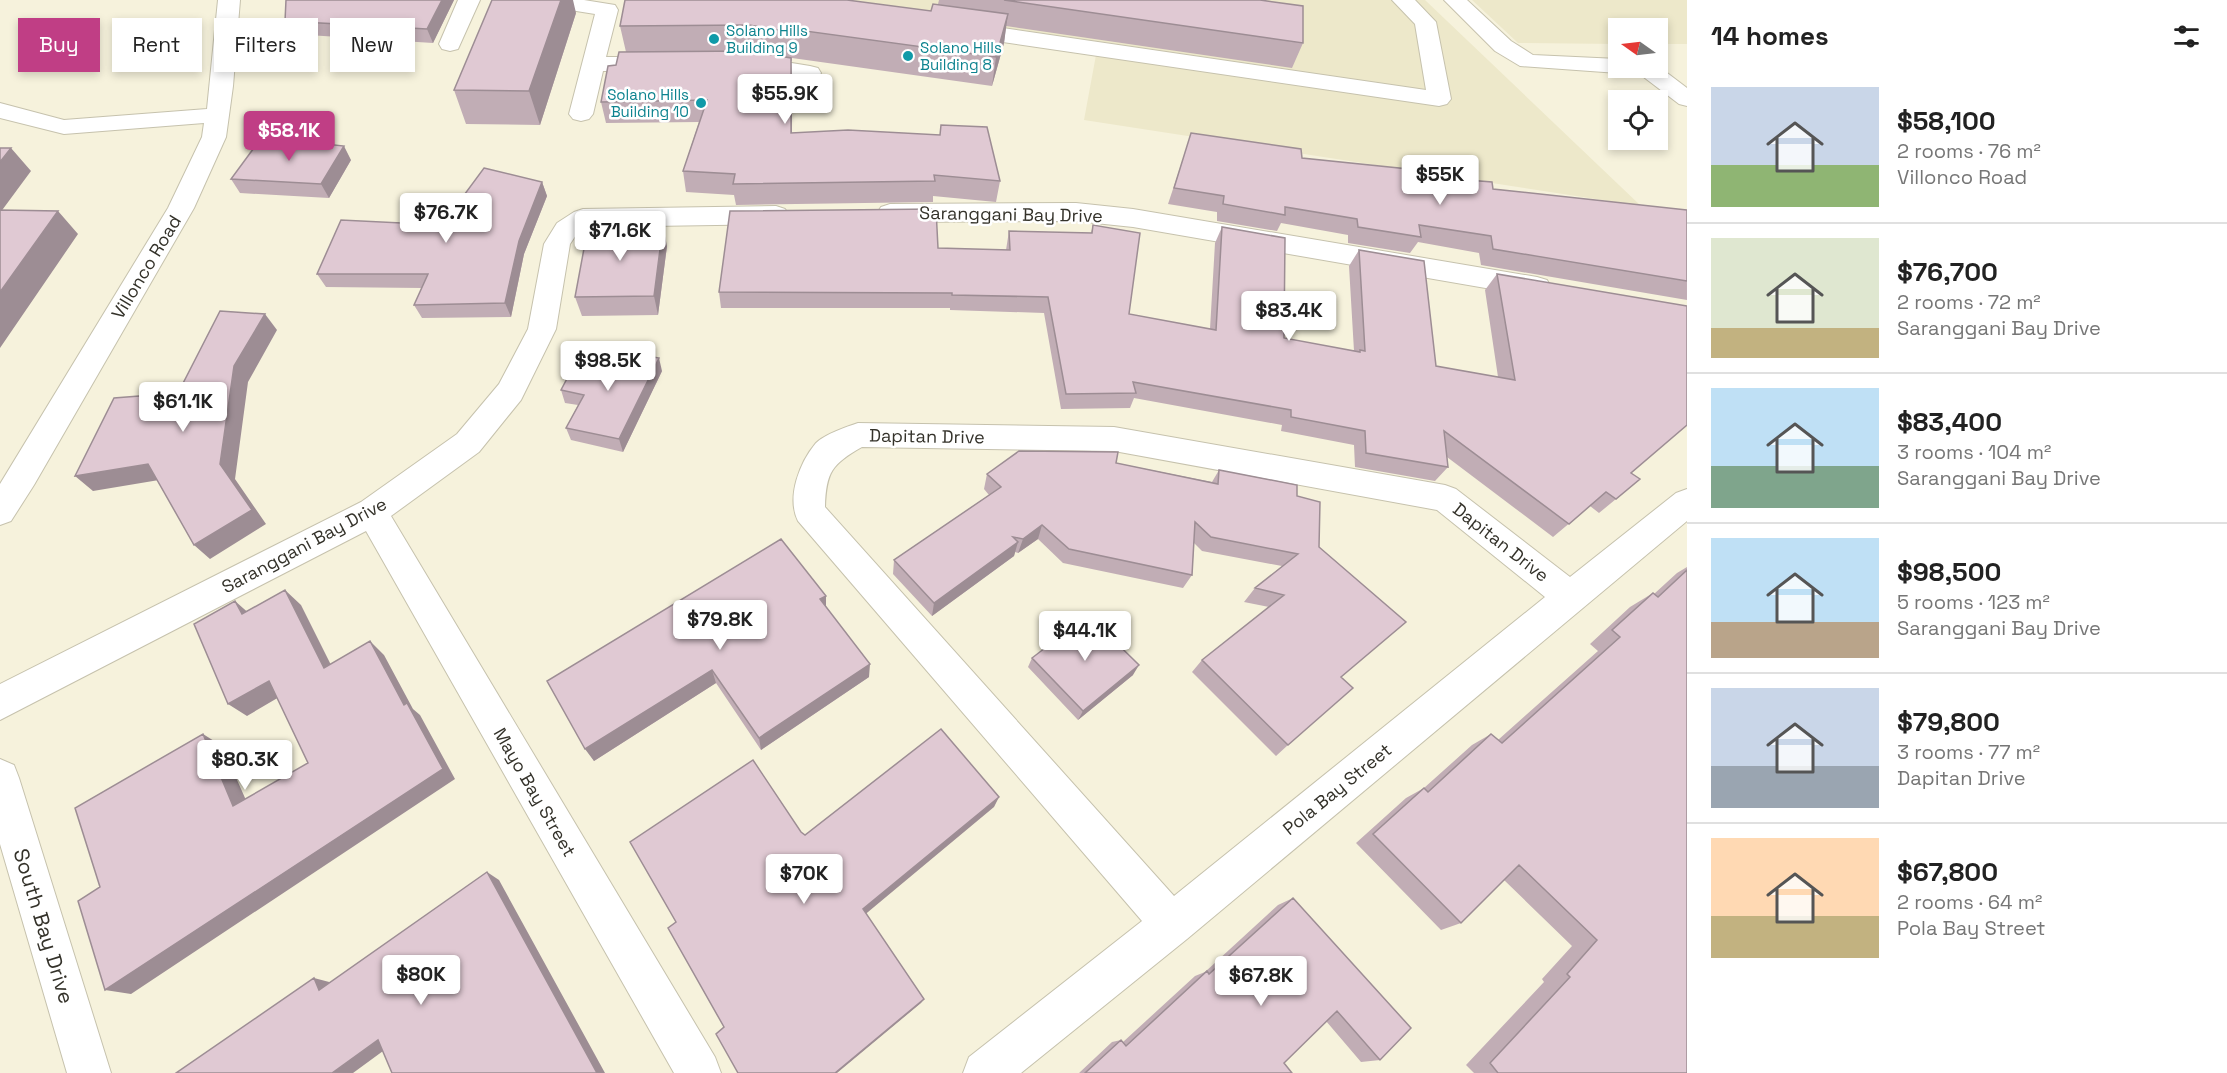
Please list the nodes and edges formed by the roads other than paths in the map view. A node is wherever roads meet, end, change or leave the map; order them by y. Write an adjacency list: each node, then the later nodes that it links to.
1 (231, 0): 17 (street, Villonco Road)
2 (469, 0): 7 (street)
3 (544, 0): 9 (street)
4 (1403, 0): 6 (street)
5 (1455, 0): 11 (street)
6 (944, 26)
7 (450, 44)
8 (730, 63): 12 (street)
9 (594, 64): 10 (street); 16 (street)
10 (685, 64)
11 (1608, 65)
12 (810, 73)
13 (1659, 78): 14 (street)
14 (1687, 99)
15 (0, 110): 17 (street)
16 (581, 114)
17 (218, 115): 22 (street, Villonco Road)
18 (866, 213): 20 (street, Saranggani Bay Drive)
19 (795, 215): 23 (street, Saranggani Bay Drive)
20 (1557, 290)
21 (1687, 502): 24 (street, Pola Bay Street)
22 (0, 511)
23 (372, 512): 25 (street, Saranggani Bay Drive); 29 (street, Mayo Bay Street)
24 (1570, 597): 27 (street, Pola Bay Street); 27 (street, Dapitan Drive)
25 (0, 703)
26 (2, 798): 28 (street, South Bay Drive)
27 (1172, 924): 30 (street, Pola Bay Street)
28 (90, 1073)
29 (699, 1073)
30 (985, 1073)

